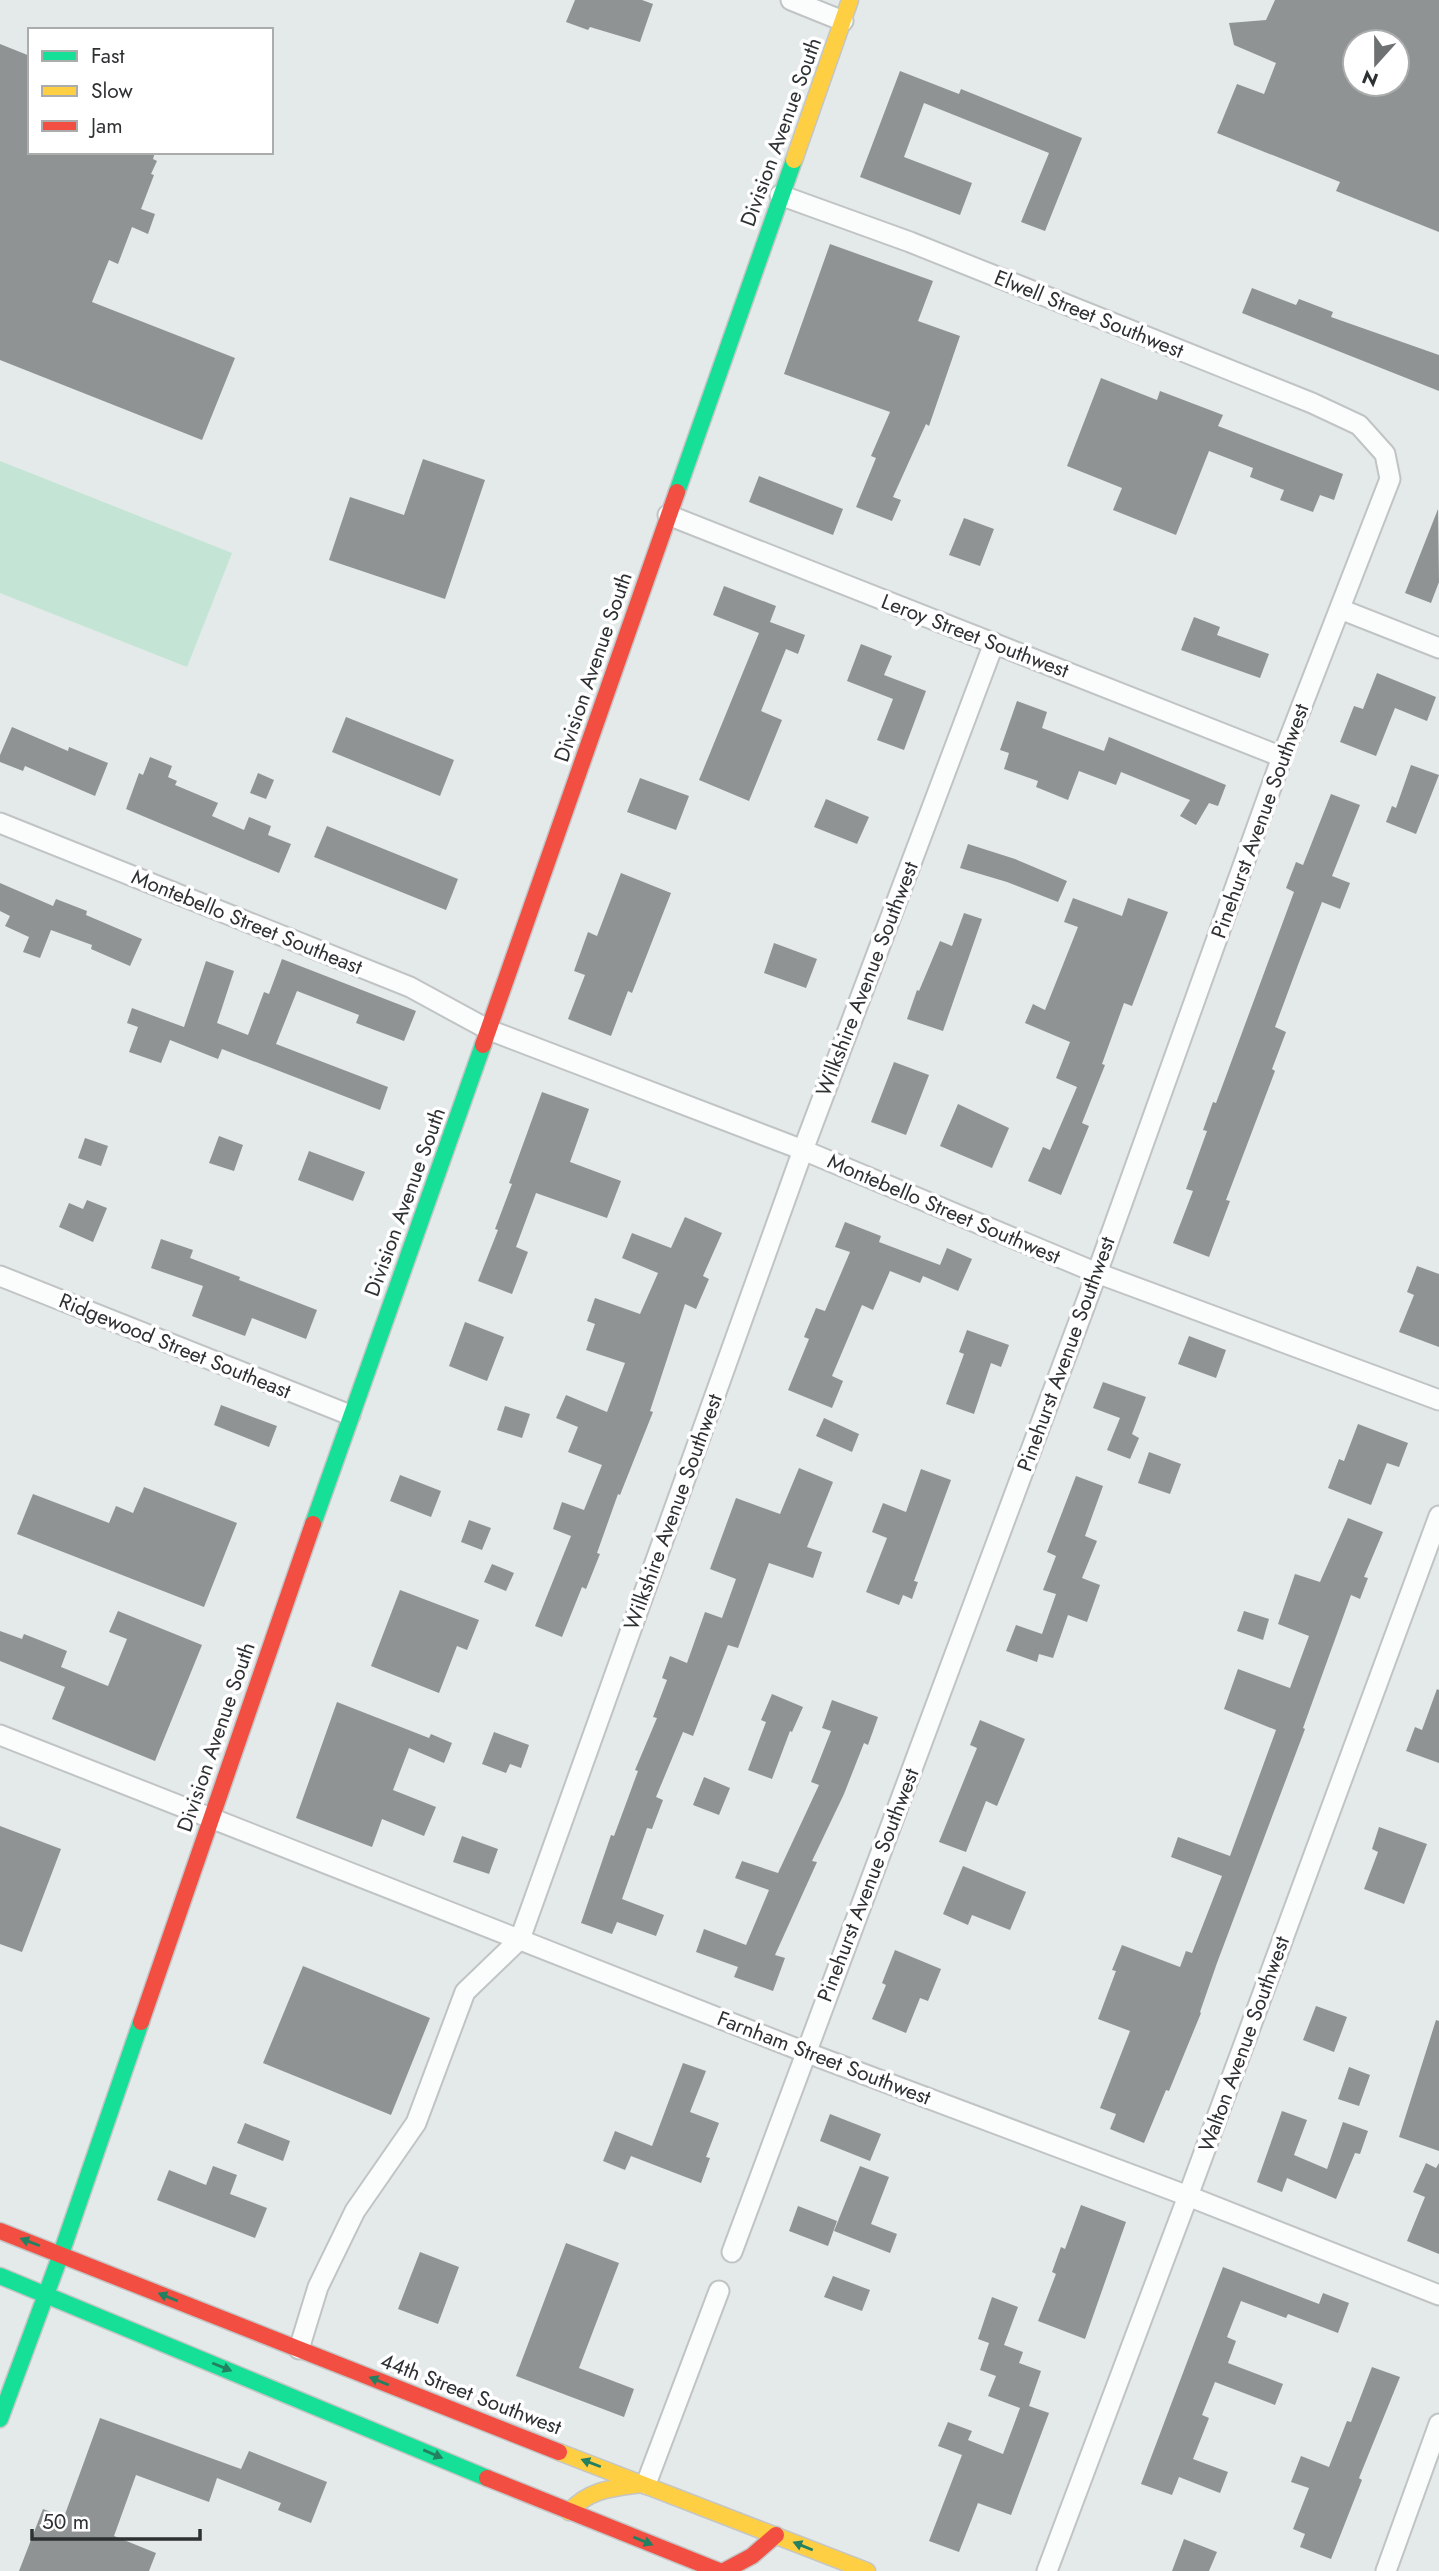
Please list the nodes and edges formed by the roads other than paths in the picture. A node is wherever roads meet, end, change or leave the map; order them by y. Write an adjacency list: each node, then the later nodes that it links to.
1 (791, 0): 3 (street)
2 (850, 0): 3 (main road, Division Avenue South)
3 (843, 21): 4 (main road, Division Avenue South)
4 (780, 195): 5 (street, Elwell Street Southwest); 6 (main road, Division Avenue South)
5 (1385, 454): 7 (street, Pinehurst Avenue Southwest)
6 (668, 515): 8 (street, Leroy Street Southwest); 12 (main road, Division Avenue South)
7 (1340, 609): 9 (street); 10 (street, Pinehurst Avenue Southwest)
8 (994, 643): 10 (street, Leroy Street Southwest); 13 (street, Wilkshire Avenue Southwest)
9 (1439, 648)
10 (1282, 757): 14 (street, Pinehurst Avenue Southwest)
11 (0, 823): 12 (street, Montebello Street Southeast)
12 (489, 1030): 13 (street, Montebello Street Southwest); 17 (main road, Division Avenue South)
13 (803, 1150): 14 (street, Montebello Street Southwest); 21 (street, Wilkshire Avenue Southwest)
14 (1097, 1273): 16 (street, Montebello Street Southwest); 22 (street, Pinehurst Avenue Southwest)
15 (0, 1276): 17 (street, Ridgewood Street Southeast)
16 (1439, 1401)
17 (350, 1415): 20 (main road, Division Avenue South)
18 (1439, 1516): 23 (street, Walton Avenue Southwest)
19 (0, 1734): 20 (street, Farnham Street Southwest)
20 (210, 1817): 21 (street, Farnham Street Southwest); 26 (main road, Division Avenue South)
21 (520, 1940): 22 (street, Farnham Street Southwest); 31 (street, Wilkshire Avenue Southwest)
22 (805, 2052): 23 (street, Farnham Street Southwest); 25 (street, Pinehurst Avenue Southwest)
23 (1188, 2196): 30 (street, Farnham Street Southwest); 39 (street, Walton Avenue Southwest)
24 (0, 2231): 26 (main road, 44th Street Southwest, one-way to 24)
25 (732, 2252)
26 (61, 2254): 29 (main road, Division Avenue South); 31 (main road, 44th Street Southwest, one-way to 26)
27 (0, 2276): 29 (main road)
28 (719, 2291): 34 (street)
29 (46, 2295): 32 (main road, Division Avenue South); 35 (main road, one-way to 35)
30 (1439, 2295)
31 (299, 2349): 34 (main road, 44th Street Southwest, one-way to 31)
32 (0, 2419)
33 (1439, 2424): 40 (street)
34 (646, 2484): 35 (main road); 36 (main road, 44th Street Southwest)
35 (569, 2512): 37 (main road, one-way to 37)
36 (776, 2535): 37 (main road); 38 (main road, 44th Street Southwest, one-way to 36)
37 (721, 2571)
38 (867, 2571)
39 (1047, 2571)
40 (1386, 2571)

